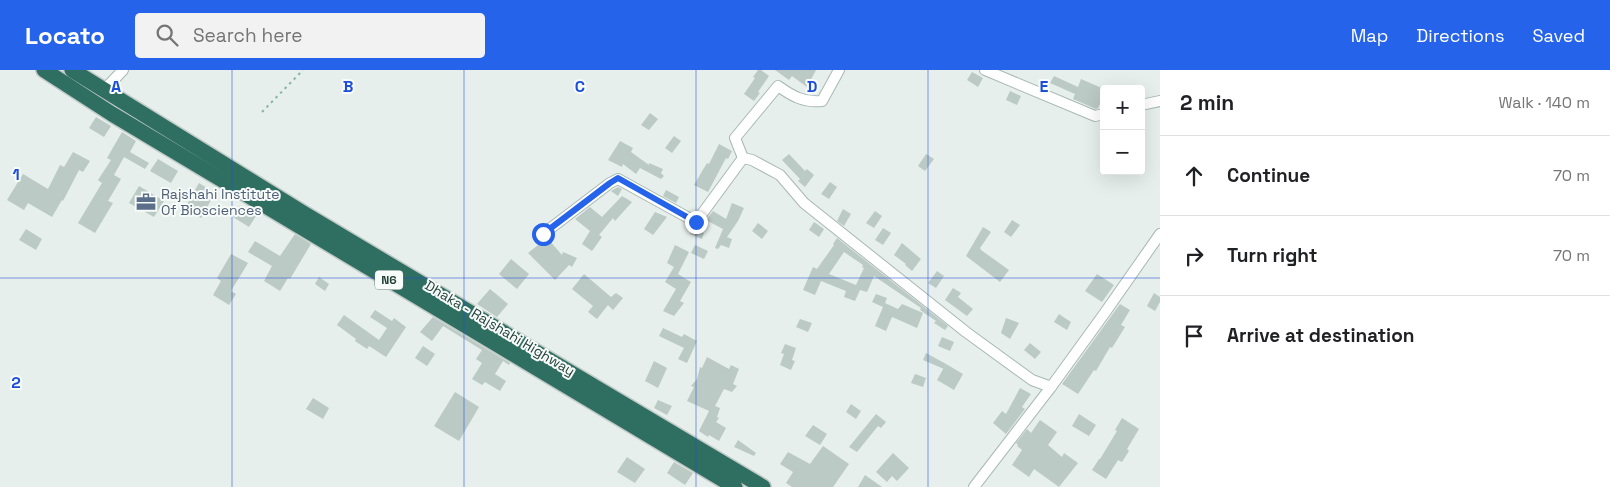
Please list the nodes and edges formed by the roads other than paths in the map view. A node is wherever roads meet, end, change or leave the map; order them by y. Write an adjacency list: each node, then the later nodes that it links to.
1 (44, 70): 14 (highway, Dhaka - Rajshahi Highway / N6)
2 (72, 70): 6 (highway, Dhaka - Rajshahi Highway / N6)
3 (123, 70): 6 (street)
4 (839, 70): 10 (street)
5 (985, 70): 9 (street)
6 (104, 90): 15 (highway, Dhaka - Rajshahi Highway / N6)
7 (1160, 101): 8 (street)
8 (1145, 105)
9 (1100, 115)
10 (743, 158): 11 (street); 13 (street)
11 (543, 234)
12 (1160, 234): 13 (street)
13 (1051, 387): 16 (street)
14 (735, 487)
15 (763, 487)
16 (974, 487)

